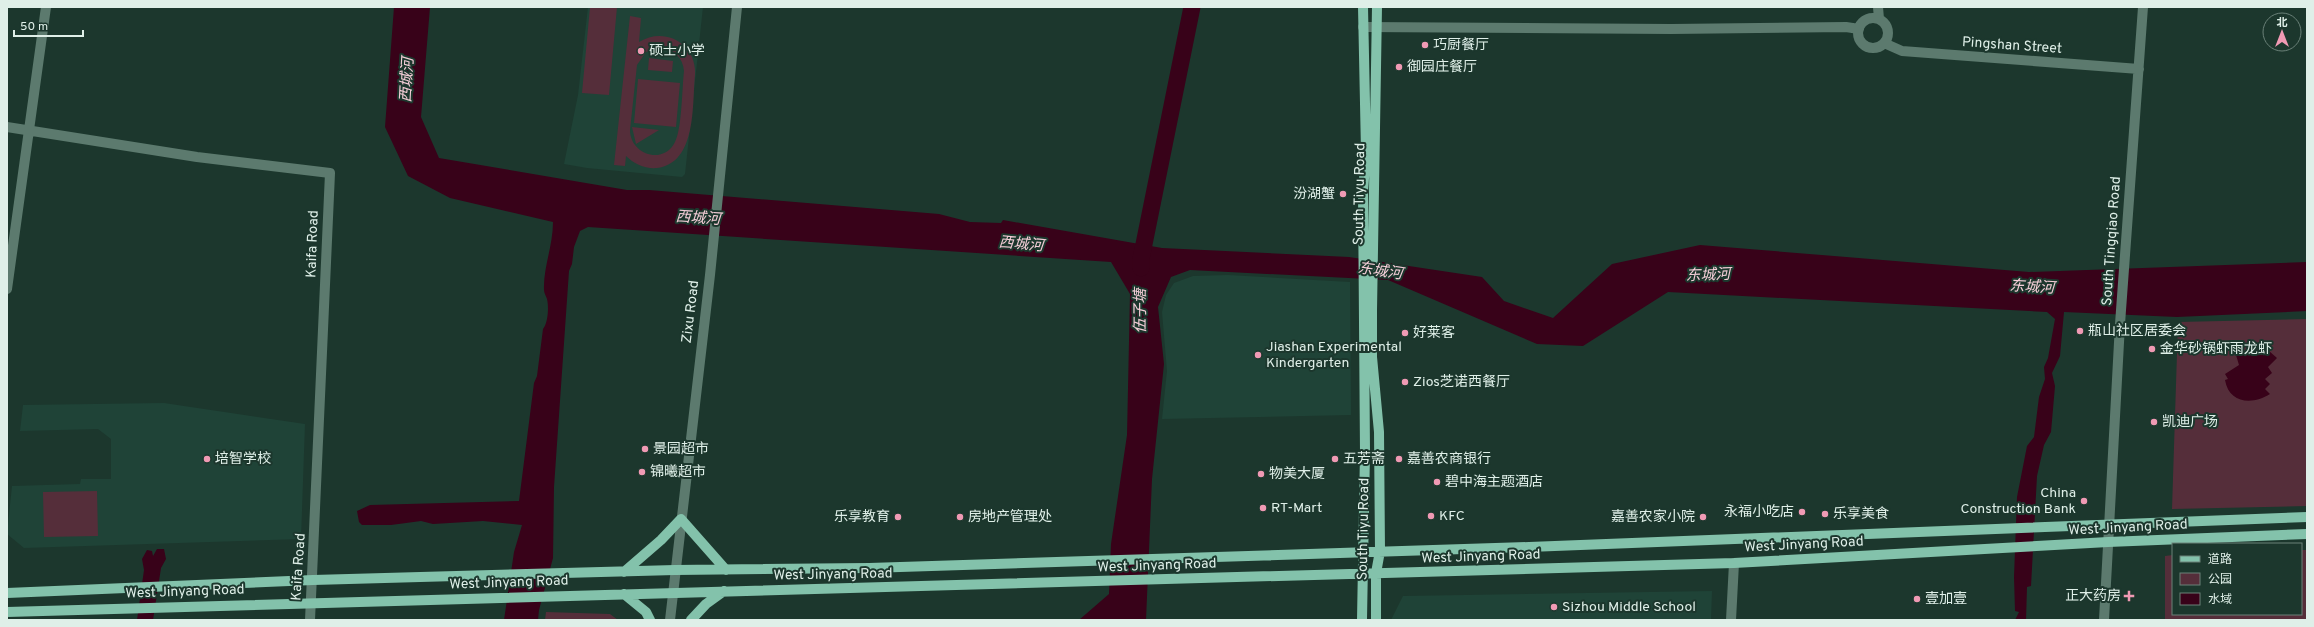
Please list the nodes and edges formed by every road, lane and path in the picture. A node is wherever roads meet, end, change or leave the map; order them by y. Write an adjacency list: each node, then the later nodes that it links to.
1 (46, 7): 14 (street)
2 (737, 7): 19 (street, Zixu Road)
3 (1363, 7): 8 (main road, South Tiyu Road)
4 (1376, 7): 9 (main road, South Tiyu Road)
5 (1878, 7): 7 (street)
6 (2143, 7): 12 (street, South Tingqiao Road)
7 (1879, 19): 10 (street); 11 (street)
8 (1363, 28): 9 (street); 15 (main road, South Tiyu Road)
9 (1376, 28): 10 (street); 15 (main road, South Tiyu Road)
10 (1859, 30): 11 (street)
11 (1884, 43): 12 (street, Pingshan Street)
12 (2139, 69): 20 (street, South Tingqiao Road)
13 (7, 127): 14 (street)
14 (28, 130): 16 (street); 31 (street, Kaifa Road)
15 (1368, 236): 17 (main road, South Tiyu Road)
16 (7, 289)
17 (1368, 310): 23 (main road, South Tiyu Road); 24 (main road, South Tiyu Road)
18 (2307, 517): 20 (main road, West Jinyang Road)
19 (681, 519): 26 (street, Zixu Road); 27 (main road); 28 (main road)
20 (2110, 525): 22 (street, South Tingqiao Road); 24 (main road, West Jinyang Road)
21 (2307, 534): 22 (main road, West Jinyang Road)
22 (2108, 542): 25 (main road, West Jinyang Road); 45 (street, South Tingqiao Road)
23 (1364, 552): 24 (main road, West Jinyang Road); 27 (main road, West Jinyang Road); 29 (main road, South Tiyu Road)
24 (1380, 552): 30 (main road, South Tiyu Road)
25 (1734, 563): 30 (main road, West Jinyang Road); 44 (street)
26 (675, 570): 27 (main road, West Jinyang Road); 28 (main road, West Jinyang Road); 33 (street, Zixu Road)
27 (726, 570)
28 (624, 572): 31 (main road, West Jinyang Road)
29 (1362, 574): 30 (main road, West Jinyang Road); 32 (main road, West Jinyang Road); 42 (main road, South Tiyu Road)
30 (1376, 574): 43 (main road, South Tiyu Road)
31 (313, 580): 34 (main road, West Jinyang Road); 36 (street, Kaifa Road)
32 (724, 591): 33 (main road, West Jinyang Road); 41 (main road)
33 (673, 592): 35 (main road, West Jinyang Road); 40 (street, Zixu Road)
34 (7, 593)
35 (624, 594): 36 (main road, West Jinyang Road); 39 (main road)
36 (310, 602): 37 (main road, West Jinyang Road); 38 (street, Kaifa Road)
37 (7, 612)
38 (310, 620)
39 (650, 620)
40 (670, 620)
41 (691, 620)
42 (1362, 620)
43 (1376, 620)
44 (1731, 620)
45 (2104, 620)

